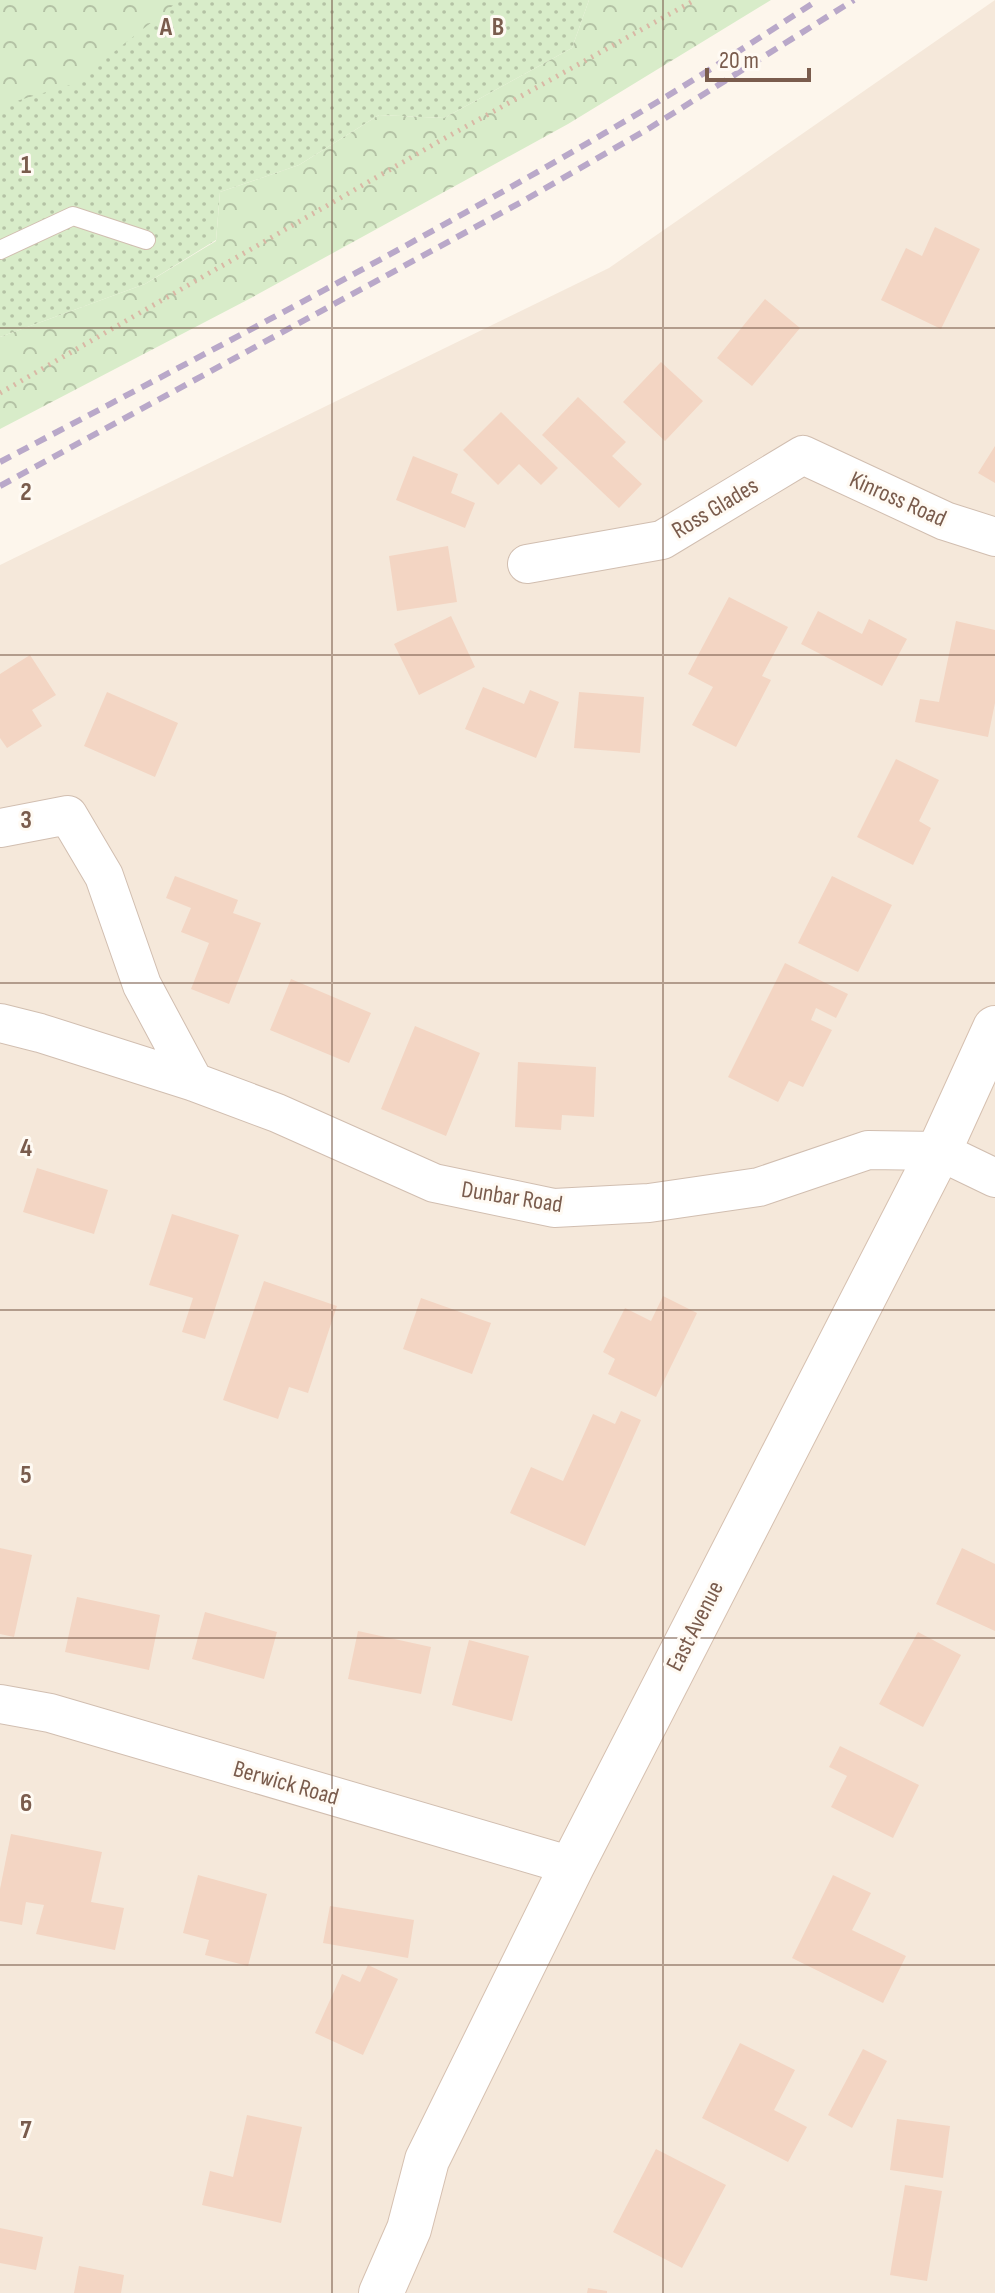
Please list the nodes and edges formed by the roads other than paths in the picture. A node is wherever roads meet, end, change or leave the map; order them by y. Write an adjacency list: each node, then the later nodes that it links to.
1 (146, 240): 2 (lane)
2 (0, 250)
3 (803, 455): 4 (street, Kinross Road); 5 (street, Ross Glades)
4 (995, 537)
5 (527, 564)
6 (0, 828): 9 (street)
7 (0, 1023): 9 (street, Dunbar Road)
8 (995, 1028): 10 (street, East Avenue)
9 (194, 1082): 10 (street, Dunbar Road)
10 (939, 1151): 11 (street); 13 (street, East Avenue)
11 (995, 1178)
12 (0, 1704): 13 (street, Berwick Road)
13 (572, 1866): 14 (street, East Avenue)
14 (409, 2229): 15 (street, East Avenue); 16 (street, East Avenue)
15 (381, 2293)
16 (405, 2293)

